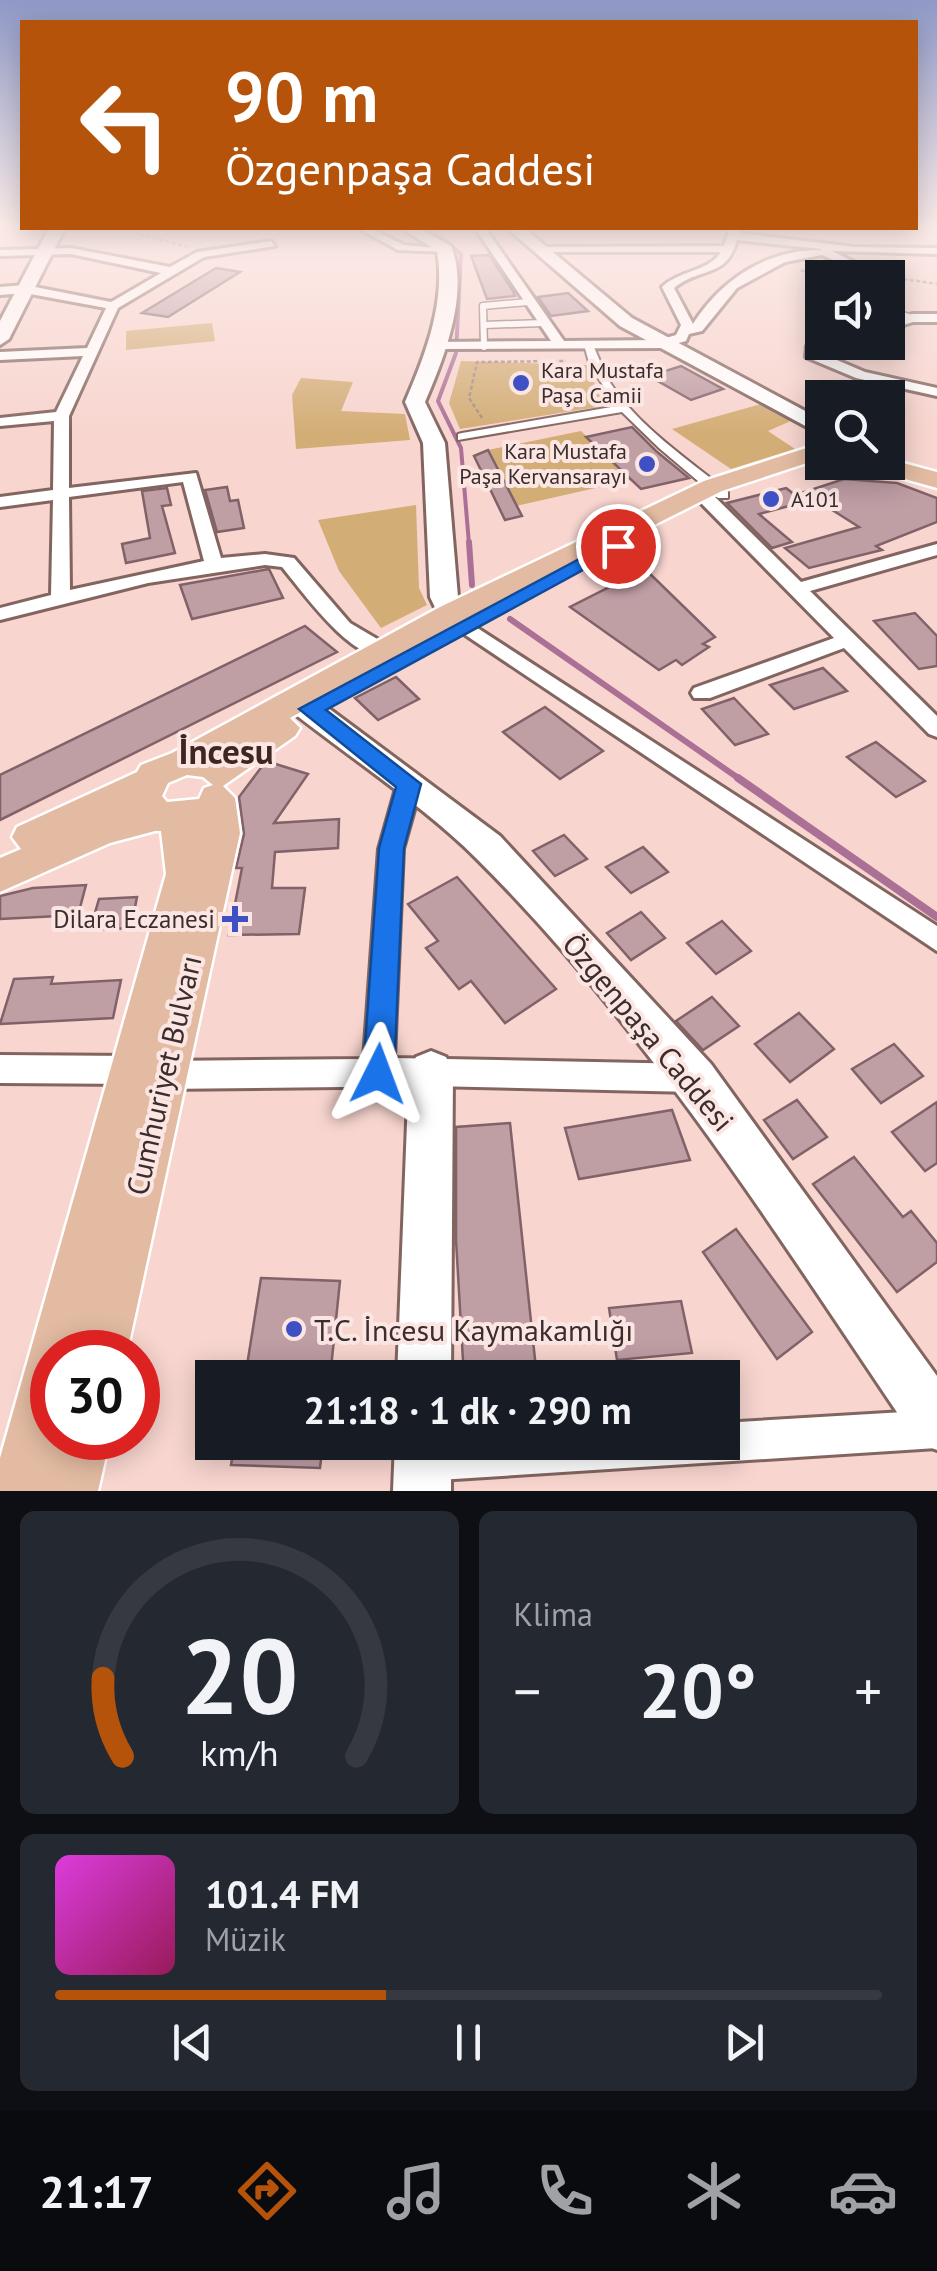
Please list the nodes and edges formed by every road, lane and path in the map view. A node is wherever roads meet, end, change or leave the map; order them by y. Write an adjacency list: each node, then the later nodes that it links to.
1 (23, 295): 19 (main road)
2 (58, 295): 10 (street)
3 (132, 295): 10 (street)
4 (447, 295): 23 (main road)
5 (523, 295): 9 (street)
6 (594, 295): 16 (main road)
7 (672, 295): 18 (street)
8 (720, 295): 18 (street)
9 (528, 302): 15 (street); 17 (lane)
10 (113, 306): 25 (street)
11 (905, 316): 12 (lane)
12 (912, 318): 13 (street); 14 (street)
13 (937, 318)
14 (905, 320)
15 (543, 322): 17 (lane); 21 (street)
16 (626, 322): 20 (street); 22 (main road)
17 (484, 325): 24 (lane)
18 (684, 332): 22 (street)
19 (0, 340)
20 (587, 342): 21 (street); 22 (street); 27 (street)
21 (559, 343): 24 (street)
22 (660, 344): 33 (main road)
23 (441, 346): 24 (street); 50 (main road)
24 (477, 347)
25 (88, 352): 26 (street); 31 (street)
26 (0, 356)
27 (591, 359): 30 (street); 32 (path)
28 (826, 360): 29 (street)
29 (937, 392)
30 (624, 408): 35 (street); 42 (street)
31 (62, 416): 34 (street); 43 (street)
32 (484, 420)
33 (805, 420)
34 (0, 422)
35 (462, 437)
36 (805, 457): 42 (main road)
37 (905, 458): 38 (main road)
38 (937, 468)
39 (805, 471): 42 (main road)
40 (905, 471): 41 (main road)
41 (937, 480)
42 (715, 493): 47 (street); 50 (main road)
43 (60, 494): 44 (street); 46 (street); 48 (street)
44 (0, 502)
45 (937, 549): 47 (street)
46 (214, 564): 48 (street); 52 (street)
47 (798, 588): 51 (street)
48 (60, 600): 49 (street)
49 (0, 614)
50 (458, 620): 52 (main road); 54 (main road); 60 (street)
51 (850, 639): 53 (street); 55 (street)
52 (382, 651): 54 (main road)
53 (702, 693)
54 (304, 704): 56 (main road, Özgenpaşa Caddesi); 57 (main road)
55 (933, 719)
56 (409, 784): 64 (street); 65 (main road, Özgenpaşa Caddesi)
57 (184, 792): 58 (main road); 59 (main road); 62 (main road, Cumhuriyet Bulvarı)
58 (0, 851)
59 (0, 876)
60 (937, 940)
61 (0, 1068): 62 (street)
62 (148, 1072): 64 (street); 66 (main road, Cumhuriyet Bulvarı); 67 (main road, Cumhuriyet Bulvarı)
63 (431, 1072): 64 (street); 65 (street); 68 (main road)
64 (378, 1074)
65 (696, 1078): 69 (main road, Özgenpaşa Caddesi)
66 (65, 1330)
67 (103, 1330)
68 (424, 1360)
69 (937, 1426): 72 (street)
70 (30, 1460): 73 (main road)
71 (75, 1460): 74 (main road)
72 (423, 1465)
73 (22, 1491)
74 (68, 1491)

